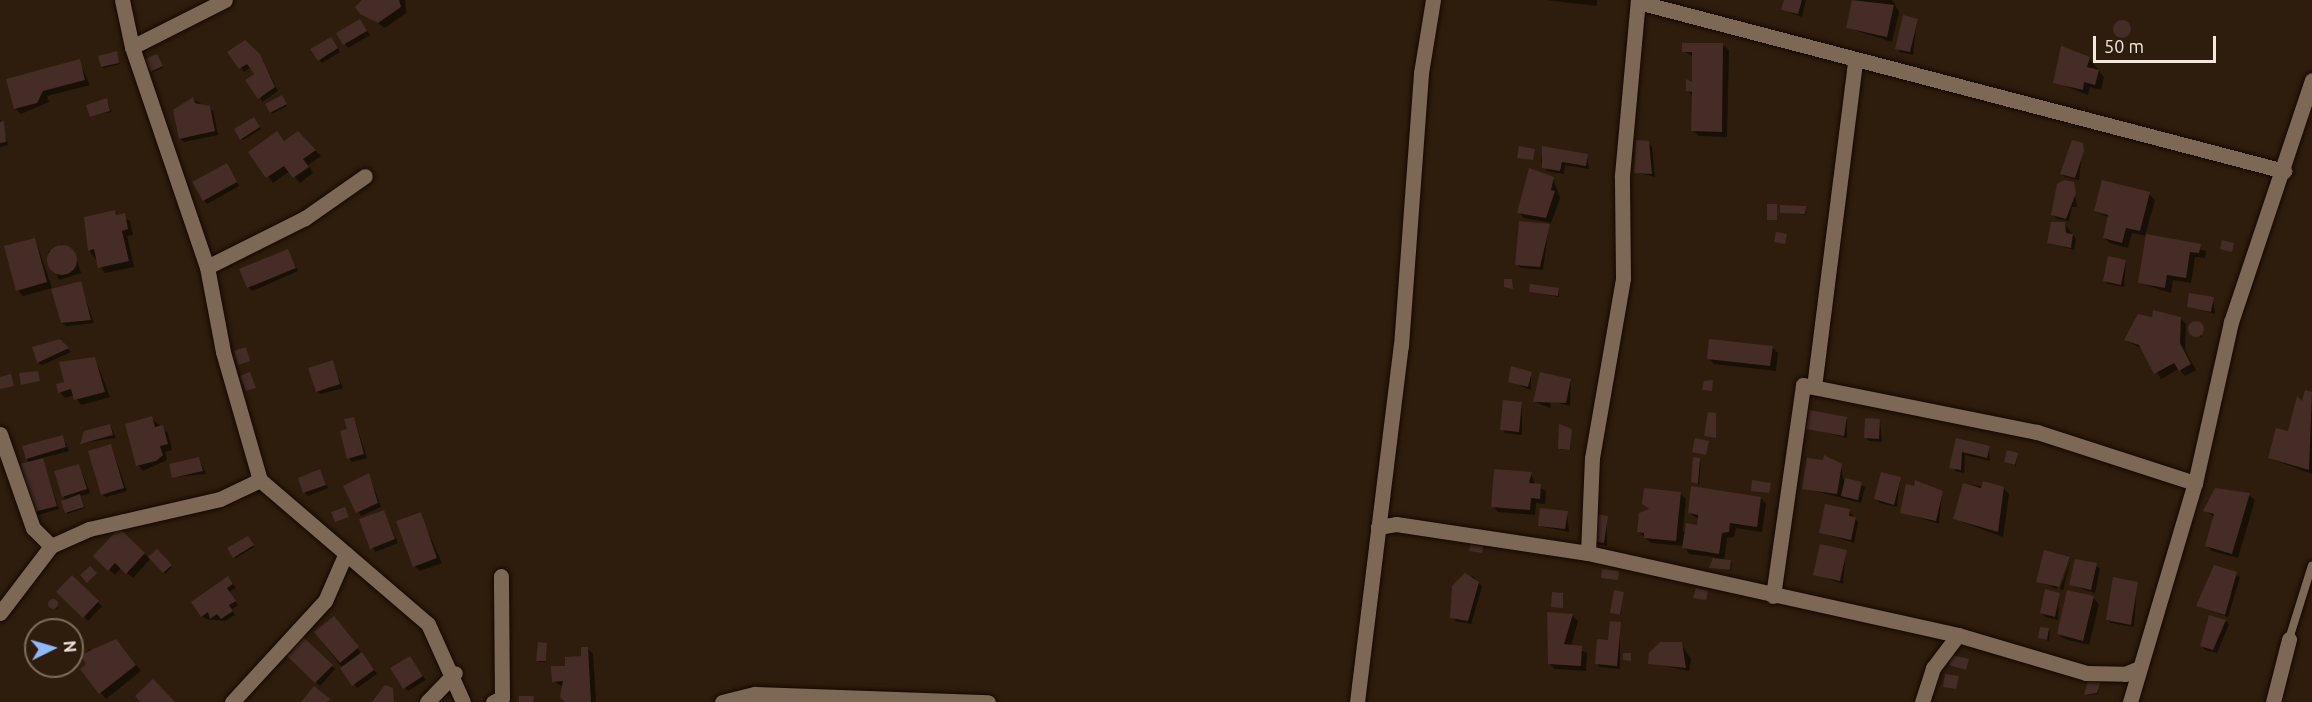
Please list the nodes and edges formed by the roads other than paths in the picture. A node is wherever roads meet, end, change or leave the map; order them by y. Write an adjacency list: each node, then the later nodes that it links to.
1 (122, 0): 5 (street)
2 (225, 0): 5 (street)
3 (1433, 0): 15 (street)
4 (1638, 1): 6 (street); 18 (street)
5 (132, 47): 10 (street)
6 (1855, 61): 8 (street); 11 (street)
7 (2312, 80): 8 (street)
8 (2284, 171): 14 (street)
9 (365, 176): 10 (street)
10 (207, 267): 13 (street)
11 (1814, 387): 14 (street); 21 (street)
12 (0, 434): 16 (street)
13 (260, 480): 16 (street); 17 (street)
14 (2195, 483): 25 (street)
15 (1378, 527): 18 (street); 33 (street)
16 (51, 546): 22 (street)
17 (346, 553): 26 (street); 27 (street)
18 (1588, 553): 21 (street)
19 (2312, 565): 24 (lane)
20 (501, 576): 30 (street)
21 (1773, 596): 23 (street)
22 (0, 613)
23 (1958, 635): 25 (street); 34 (street)
24 (2289, 639): 36 (street)
25 (2139, 668): 35 (street)
26 (455, 673): 28 (street); 29 (street)
27 (232, 702)
28 (427, 702)
29 (463, 702)
30 (493, 702)
31 (722, 702): 32 (street)
32 (988, 702)
33 (1357, 702)
34 (1922, 702)
35 (2130, 702)
36 (2273, 702)

